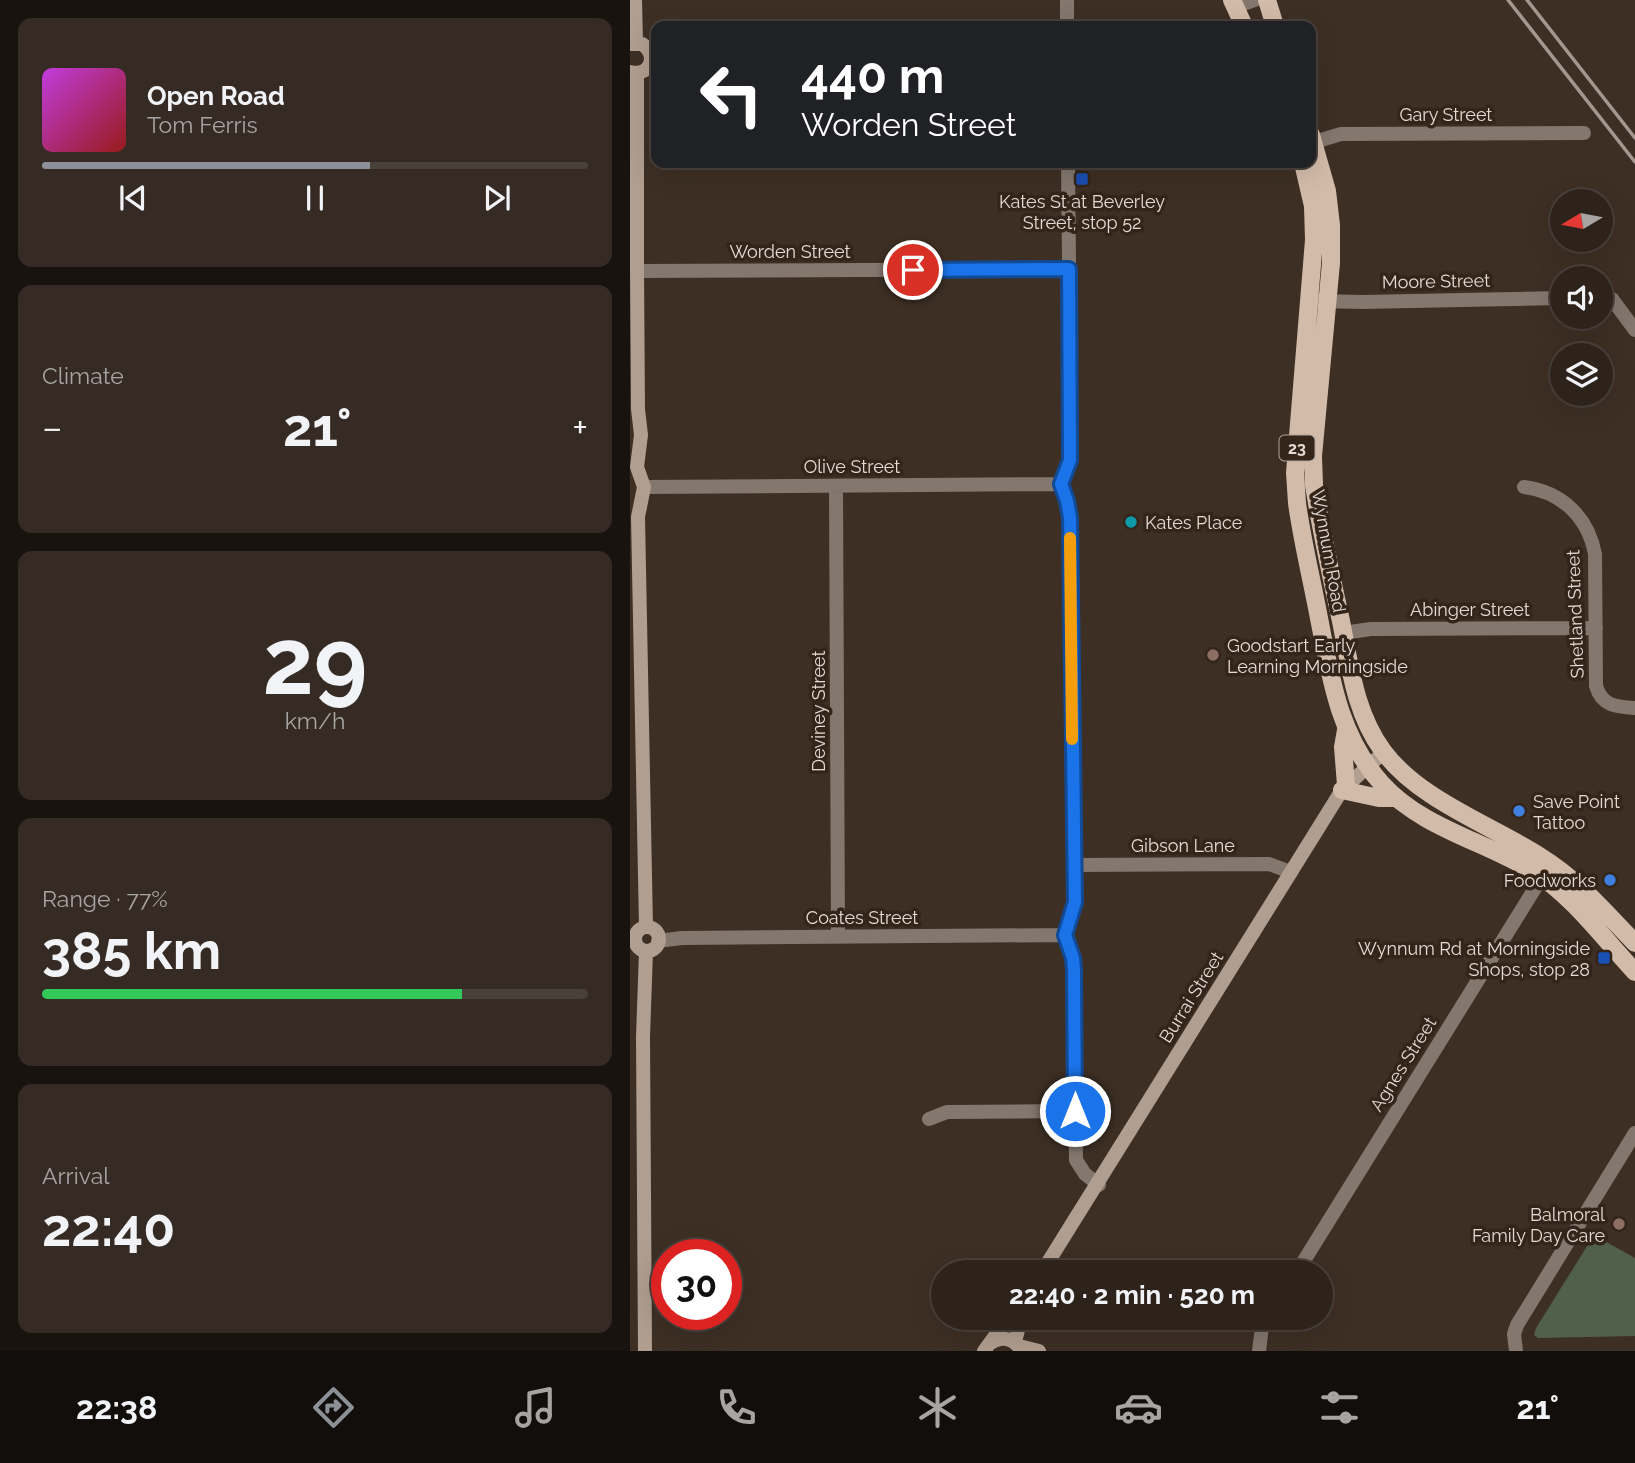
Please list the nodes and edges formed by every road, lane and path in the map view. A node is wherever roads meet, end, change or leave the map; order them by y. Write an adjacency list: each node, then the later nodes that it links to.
1 (635, 0): 9 (street)
2 (1067, 0): 6 (street)
3 (1255, 0): 5 (street)
4 (1267, 0): 8 (main road)
5 (1234, 3): 7 (main road)
6 (1068, 21)
7 (1242, 21)
8 (1272, 21)
9 (633, 44): 10 (street)
10 (651, 53)
11 (651, 62): 12 (street)
12 (633, 73): 19 (street)
13 (1584, 133): 14 (street, Gary Street)
14 (1316, 139)
15 (1316, 155): 22 (main road, Wynnum Road / 23)
16 (1068, 168): 18 (street)
17 (1304, 168): 22 (main road, Wynnum Road / 23)
18 (1069, 269): 19 (street, Worden Street); 25 (street)
19 (637, 271): 24 (street)
20 (1550, 298): 22 (street, Moore Street)
21 (1613, 300): 23 (street)
22 (1319, 301): 30 (main road, Wynnum Road / 23); 32 (main road, Wynnum Road / 23)
23 (1635, 330)
24 (634, 467): 27 (street)
25 (1061, 484): 26 (street, Olive Street); 37 (street)
26 (836, 486): 27 (street, Olive Street); 43 (street, Deviney Street)
27 (644, 487): 41 (street)
28 (1524, 487): 29 (street, Shetland Street)
29 (1596, 628): 30 (street, Abinger Street); 31 (street, Shetland Street)
30 (1343, 633): 33 (main road, Wynnum Road / 23)
31 (1635, 708)
32 (1346, 730): 34 (main road, Wynnum Road / 23); 35 (main road)
33 (1384, 752): 34 (street, Burrai Street); 40 (main road, Wynnum Road / 23)
34 (1368, 766): 35 (street, Burrai Street); 36 (main road, Wynnum Road / 23)
35 (1344, 788): 36 (main road); 38 (street, Burrai Street)
36 (1396, 797): 39 (main road, Wynnum Road / 23)
37 (1073, 865): 38 (street, Gibson Lane); 42 (street)
38 (1291, 872): 51 (street, Burrai Street)
39 (1542, 877): 47 (main road, Wynnum Road / 23); 53 (street, Agnes Street)
40 (1594, 900): 45 (main road, Wynnum Road / 23); 47 (main road)
41 (646, 927): 44 (street); 46 (street)
42 (1065, 935): 43 (street, Coates Street); 48 (street)
43 (838, 937): 44 (street, Coates Street)
44 (658, 941): 46 (street)
45 (1635, 943)
46 (646, 951): 58 (street)
47 (1635, 970)
48 (1075, 1111): 49 (street); 51 (street)
49 (929, 1119)
50 (1635, 1133): 61 (street)
51 (1098, 1185): 52 (street, Burrai Street)
52 (1050, 1260)
53 (1304, 1260)
54 (999, 1330): 57 (street)
55 (1262, 1330): 60 (street)
56 (1019, 1346): 57 (street); 59 (street)
57 (986, 1348)
58 (645, 1351)
59 (1039, 1351)
60 (1259, 1351)
61 (1516, 1351)

